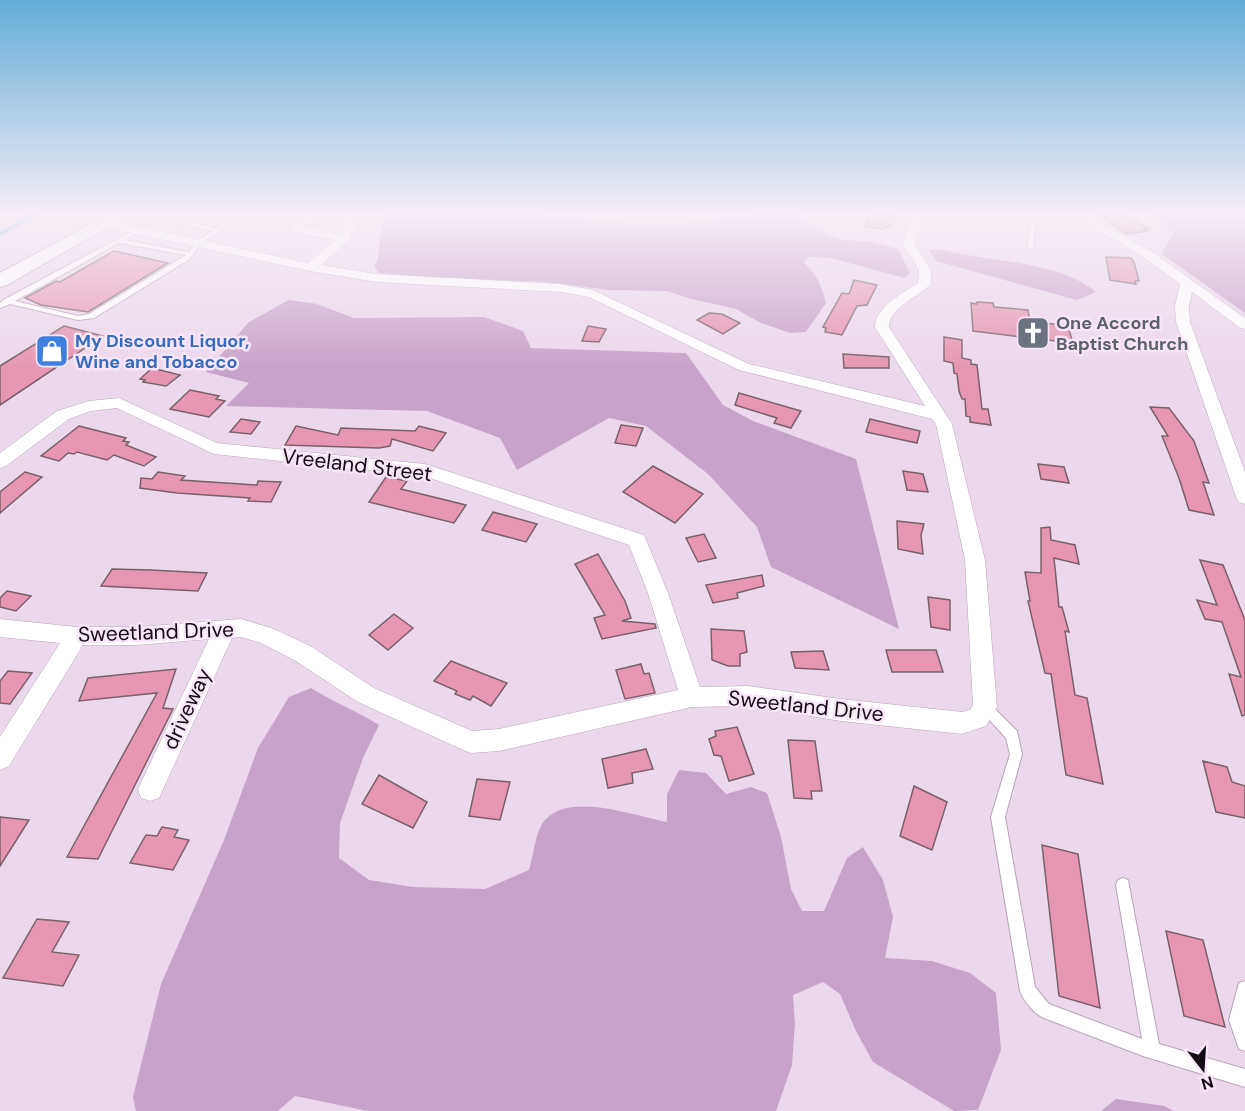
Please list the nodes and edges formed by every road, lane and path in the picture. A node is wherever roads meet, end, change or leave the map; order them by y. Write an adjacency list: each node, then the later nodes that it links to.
1 (29, 265): 9 (main road)
2 (75, 265): 11 (lane)
3 (177, 265): 11 (lane)
4 (296, 265): 8 (street)
5 (313, 265): 8 (street)
6 (922, 265): 14 (street)
7 (1163, 265): 10 (street)
8 (310, 267): 14 (street)
9 (0, 281)
10 (1187, 282): 13 (street); 16 (street)
11 (8, 301): 12 (lane)
12 (0, 306)
13 (1245, 325)
14 (939, 415): 21 (street)
15 (0, 462): 20 (street, Vreeland Street)
16 (1245, 497)
17 (0, 628): 19 (street, Sweetland Drive)
18 (225, 629): 19 (street, Sweetland Drive); 20 (street, Sweetland Drive); 23 (street, driveway)
19 (77, 636): 22 (street)
20 (692, 697): 21 (street, Sweetland Drive)
21 (985, 707): 27 (lane)
22 (0, 758)
23 (150, 789)
24 (1123, 885): 27 (lane)
25 (1245, 989): 26 (lane)
26 (1245, 1043)
27 (1152, 1051): 28 (lane)
28 (1245, 1078)

